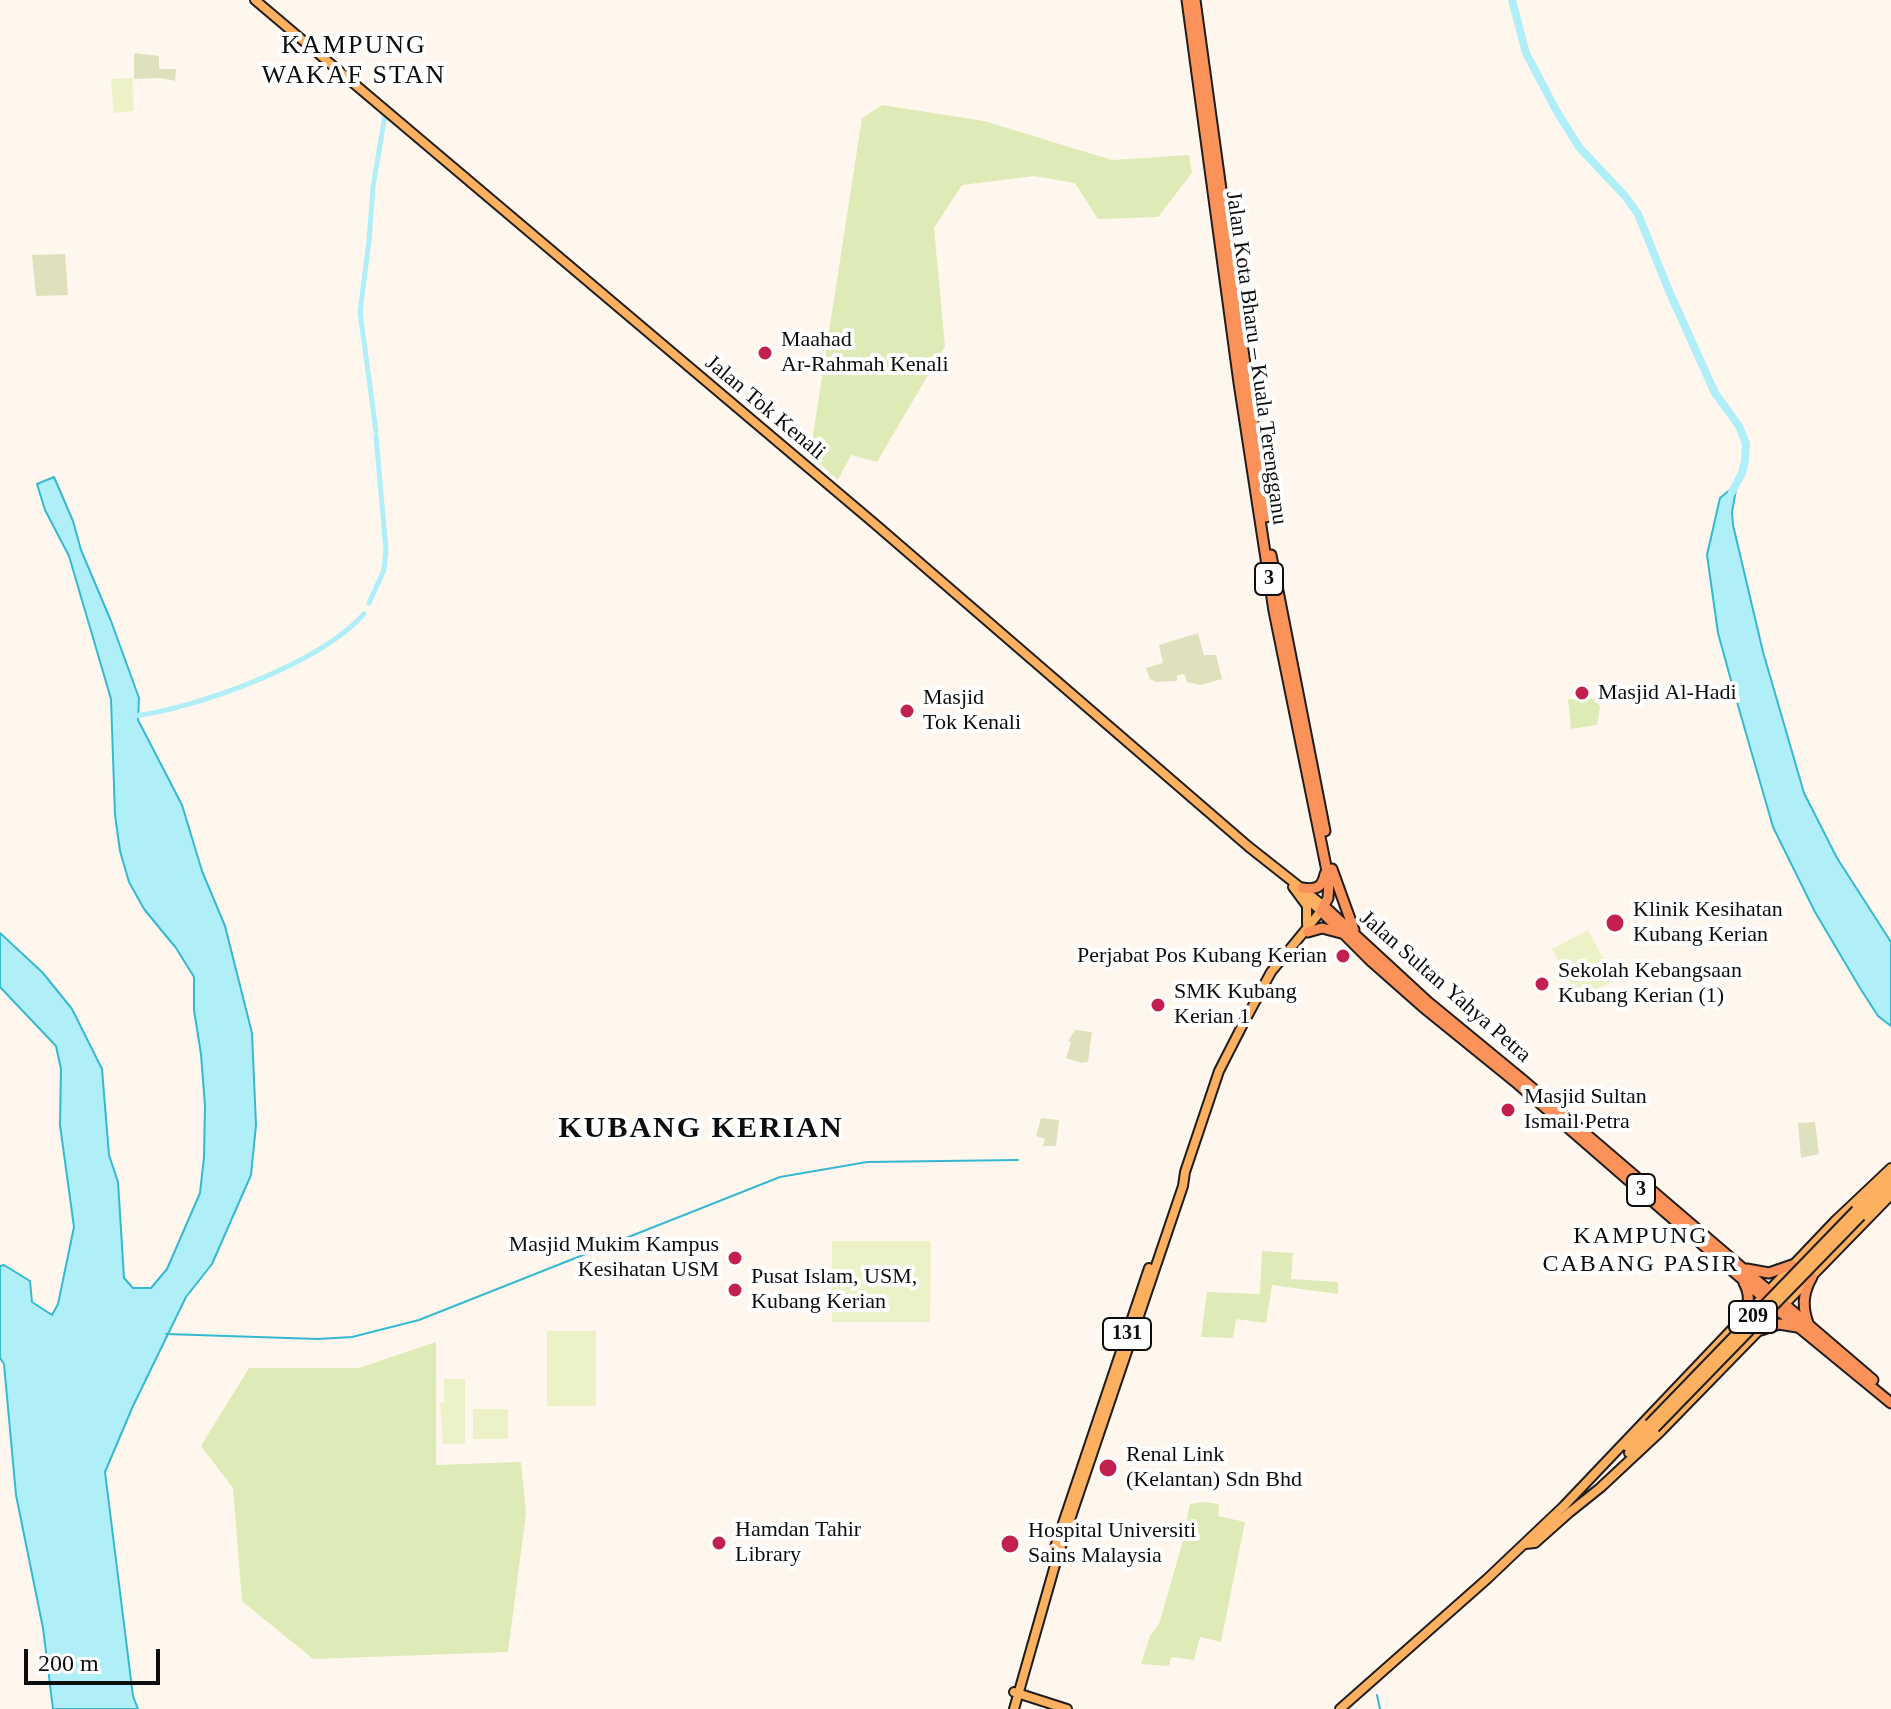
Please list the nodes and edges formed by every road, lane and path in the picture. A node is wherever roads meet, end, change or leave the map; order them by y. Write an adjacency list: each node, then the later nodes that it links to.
1 (255, 0): 6 (main road, Jalan Tok Kenali)
2 (1187, 0): 4 (highway, Jalan Kota Bharu – Kuala Terengganu / 3)
3 (1195, 0): 4 (highway, Jalan Kota Bharu – Kuala Terengganu / 3)
4 (1206, 108): 5 (highway, Jalan Kota Bharu – Kuala Terengganu / 3)
5 (1329, 868): 6 (highway); 7 (highway, Jalan Kota Bharu – Kuala Terengganu / 3); 9 (highway)
6 (1298, 888): 7 (main road, Jalan Sultan Yahya Petra); 8 (main road)
7 (1325, 911): 8 (main road, 131); 9 (highway, Jalan Sultan Yahya Petra / 3)
8 (1307, 930): 9 (highway); 11 (main road, 131)
9 (1352, 937): 17 (highway, Jalan Sultan Yahya Petra / 3)
10 (1891, 1168): 16 (main road)
11 (1185, 1172): 30 (main road, 131); 31 (main road, 131)
12 (1891, 1176): 15 (main road, 209)
13 (1891, 1186): 15 (main road, 209)
14 (1891, 1195): 18 (main road)
15 (1858, 1213): 29 (main road, 209, bridge)
16 (1789, 1268): 17 (highway); 19 (main road); 20 (main road)
17 (1741, 1272): 20 (highway, Jalan Sultan Yahya Petra / 3); 23 (highway)
18 (1812, 1277): 19 (main road); 25 (highway)
19 (1801, 1288): 21 (main road)
20 (1766, 1293): 21 (highway, Jalan Sultan Yahya Petra / 3); 22 (main road)
21 (1782, 1308): 24 (main road); 25 (highway, Jalan Sultan Yahya Petra / 3)
22 (1749, 1311): 23 (main road); 24 (main road)
23 (1740, 1320): 29 (main road)
24 (1769, 1322): 26 (main road)
25 (1806, 1328): 26 (highway); 27 (highway, Jalan Sultan Yahya Petra / 3); 28 (highway, Jalan Sultan Yahya Petra / 3)
26 (1761, 1330): 29 (main road)
27 (1891, 1395)
28 (1891, 1403)
29 (1566, 1510): 36 (main road, 209)
30 (1023, 1677): 31 (main road, 131); 32 (main road)
31 (1015, 1695): 32 (main road); 33 (main road, 131); 34 (main road)
32 (1032, 1697): 35 (main road)
33 (1012, 1709)
34 (1052, 1709)
35 (1067, 1709)
36 (1340, 1709)

